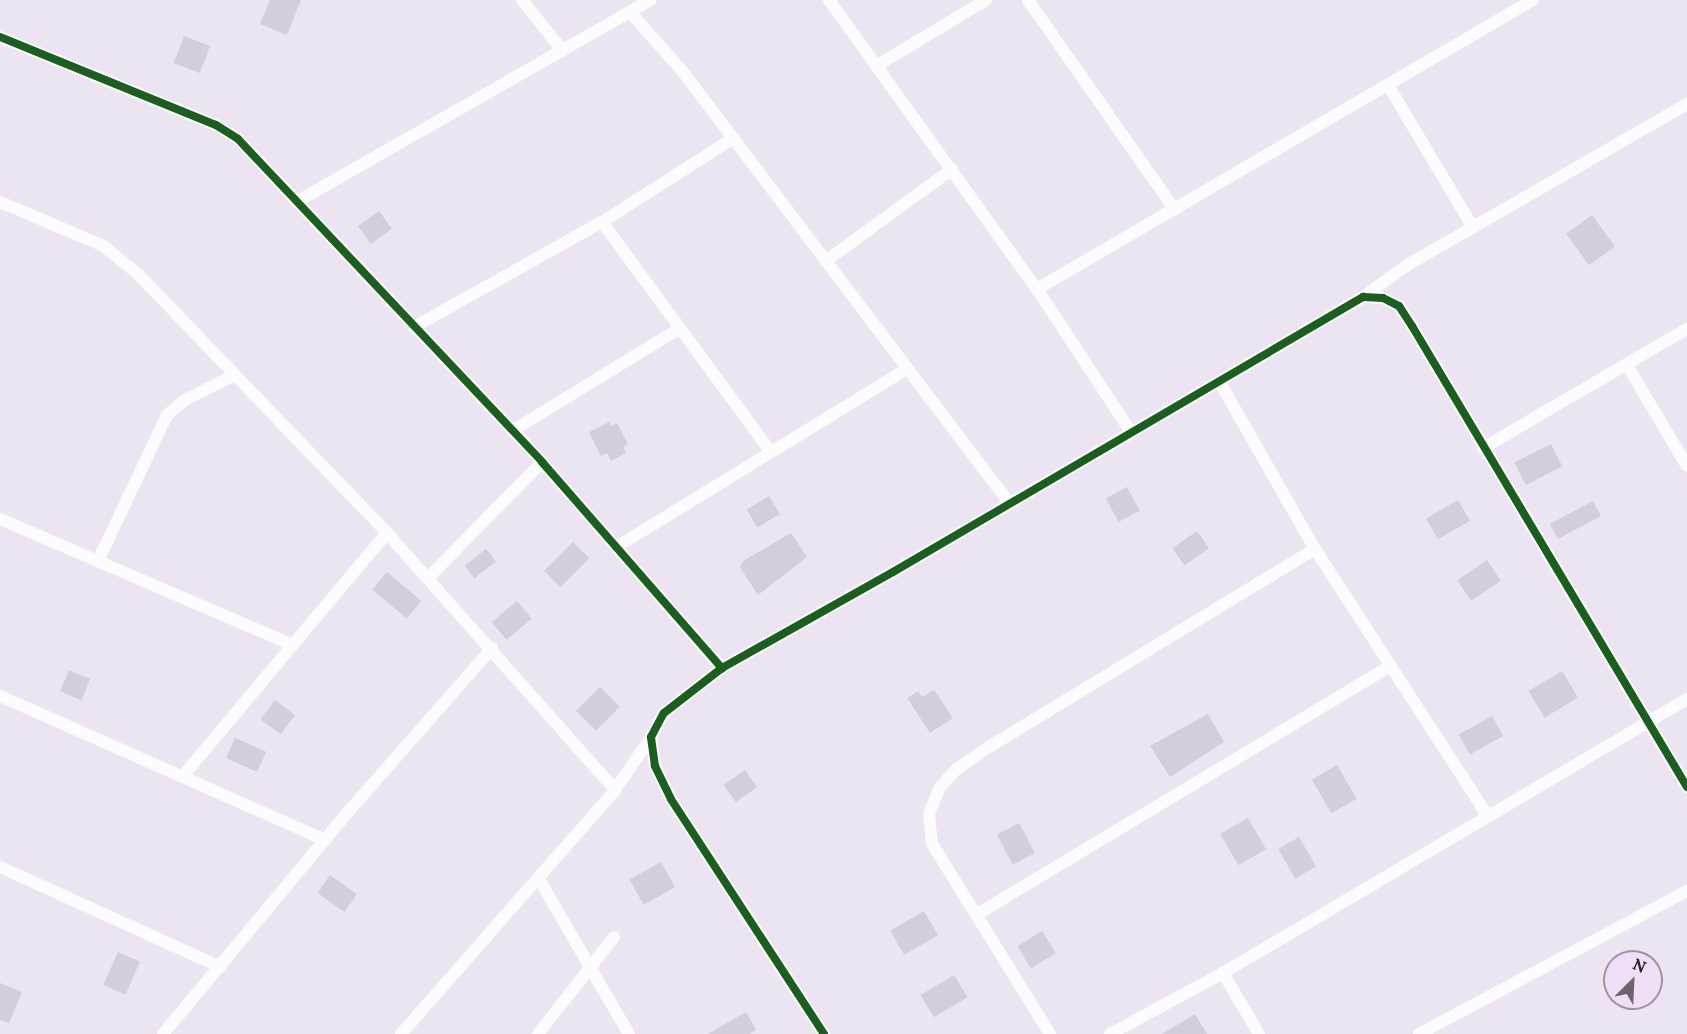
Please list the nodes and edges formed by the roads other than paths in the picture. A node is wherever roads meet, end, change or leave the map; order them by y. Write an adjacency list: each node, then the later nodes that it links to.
1 (522, 0): 10 (street)
2 (651, 0): 8 (street)
3 (829, 0): 11 (street)
4 (986, 0): 11 (street)
5 (1028, 0): 18 (street)
6 (1533, 0): 7 (street)
7 (1516, 4): 12 (street)
8 (630, 12): 10 (street); 14 (street)
9 (0, 39): 16 (street)
10 (563, 51): 16 (street)
11 (878, 65): 15 (street)
12 (1388, 85): 18 (street); 20 (street)
13 (1687, 104): 20 (street)
14 (734, 138): 19 (street); 21 (street)
15 (952, 169): 21 (street); 22 (street)
16 (298, 201): 24 (street)
17 (0, 202): 29 (street)
18 (1175, 210): 22 (street)
19 (602, 222): 24 (street); 25 (street)
20 (1472, 226): 23 (street)
21 (826, 261): 28 (street)
22 (1037, 289): 32 (street)
23 (1363, 297): 30 (street); 33 (street)
24 (414, 327): 31 (street)
25 (680, 328): 31 (street); 34 (street)
26 (1687, 329): 27 (street)
27 (1626, 365): 33 (street); 36 (street)
28 (908, 369): 34 (street); 37 (street)
29 (234, 375): 39 (street); 42 (street)
30 (1219, 381): 32 (street); 41 (street)
31 (512, 431): 35 (street)
32 (1131, 432): 37 (street)
33 (1483, 448): 50 (street)
34 (771, 452): 40 (street)
35 (542, 462): 40 (street); 43 (street)
36 (1687, 466)
37 (1010, 504): 47 (street)
38 (0, 519): 42 (street)
39 (387, 533): 43 (street); 44 (street)
40 (618, 546): 47 (street)
41 (1316, 549): 46 (street); 60 (street)
42 (98, 561): 44 (street)
43 (428, 578): 45 (street)
44 (292, 645): 52 (street)
45 (492, 648): 54 (street); 56 (street)
46 (1391, 666): 55 (street); 60 (street)
47 (722, 668): 51 (street)
48 (0, 696): 52 (street)
49 (1687, 699): 50 (street)
50 (1647, 722): 53 (street); 55 (street)
51 (651, 737): 54 (street); 69 (street)
52 (182, 777): 56 (street)
53 (1687, 787)
54 (615, 790): 58 (street)
55 (1488, 816): 64 (street)
56 (325, 840): 62 (street)
57 (0, 867): 62 (street)
58 (539, 879): 63 (street); 66 (street)
59 (1687, 891): 73 (street)
60 (976, 915): 70 (street)
61 (614, 938): 63 (street)
62 (220, 967): 65 (street)
63 (589, 969): 67 (street); 68 (street)
64 (1223, 973): 71 (street); 72 (street)
65 (163, 1034)
66 (401, 1034)
67 (538, 1034)
68 (629, 1034)
69 (824, 1034)
70 (1050, 1034)
71 (1110, 1034)
72 (1259, 1034)
73 (1419, 1034)

